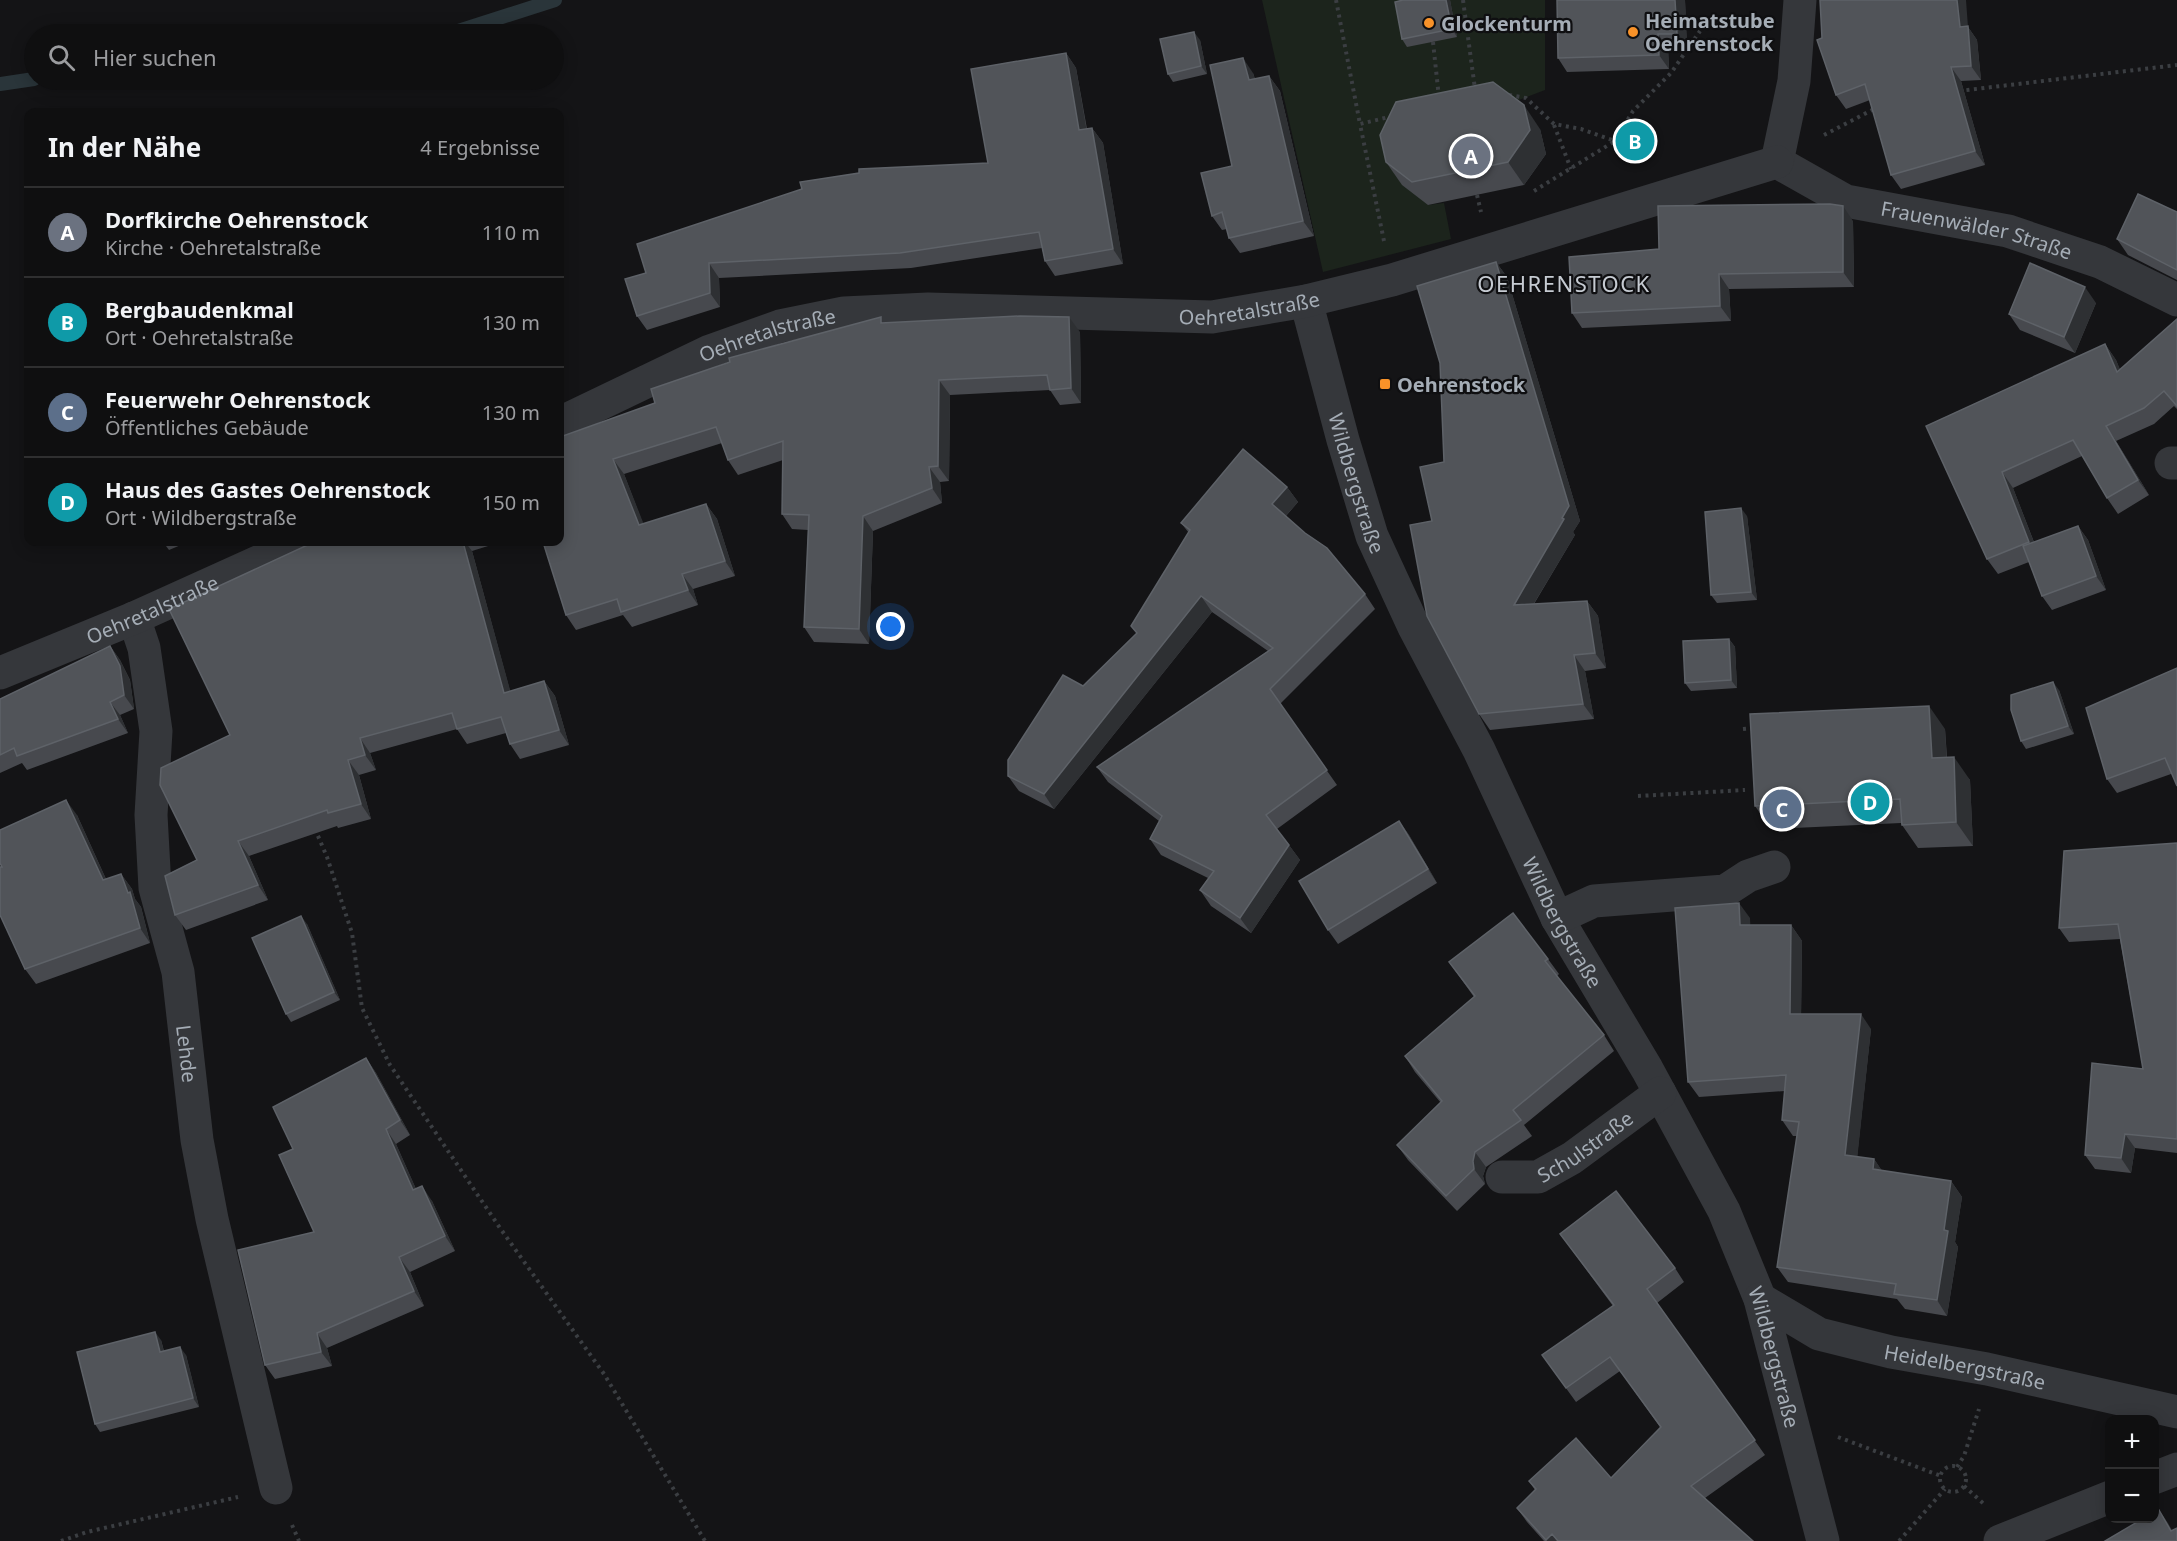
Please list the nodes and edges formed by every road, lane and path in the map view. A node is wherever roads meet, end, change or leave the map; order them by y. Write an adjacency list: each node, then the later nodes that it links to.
1 (1336, 0): 13 (path)
2 (1463, 0): 9 (path)
3 (1800, 0): 16 (street)
4 (1700, 31): 15 (path)
5 (1433, 42): 10 (path)
6 (2177, 65): 7 (path)
7 (1953, 92)
8 (1498, 94): 14 (path)
9 (1476, 96)
10 (1440, 105)
11 (1882, 106): 16 (path)
12 (1394, 116): 13 (path)
13 (1360, 124): 19 (path)
14 (1554, 124): 15 (path); 17 (path)
15 (1615, 141): 17 (path)
16 (1777, 162): 19 (street, Oehretalstraße); 20 (street, Frauenwälder Straße)
17 (1571, 169): 18 (path)
18 (1529, 195)
19 (1392, 280): 21 (street, Oehretalstraße)
20 (2177, 300)
21 (1306, 301): 22 (street, Oehretalstraße); 32 (street, Wildbergstraße)
22 (564, 421)
23 (293, 546): 24 (street, Oehretalstraße)
24 (134, 618): 25 (street, Oehretalstraße); 43 (street, Lehde)
25 (0, 673)
26 (1764, 728): 27 (path)
27 (1743, 729)
28 (1745, 790): 29 (path)
29 (1638, 796)
30 (313, 825): 47 (path)
31 (1774, 867): 32 (street)
32 (1557, 918): 33 (street, Wildbergstraße)
33 (1660, 1093): 34 (street, Schulstraße); 35 (street, Wildbergstraße)
34 (1502, 1177)
35 (1760, 1299): 36 (street, Heidelbergstraße); 38 (street, Wildbergstraße)
36 (1987, 1369): 37 (street, Heidelbergstraße); 39 (path)
37 (2177, 1412)
38 (1792, 1427): 41 (path); 48 (street, Wildbergstraße)
39 (1957, 1467): 41 (path); 44 (path)
40 (2177, 1469): 42 (street)
41 (1941, 1476): 44 (path)
42 (2159, 1476)
43 (276, 1488): 46 (path)
44 (1945, 1489): 49 (path)
45 (2105, 1499): 50 (street)
46 (61, 1541)
47 (705, 1541)
48 (1823, 1541)
49 (1899, 1541)
50 (2000, 1541)

